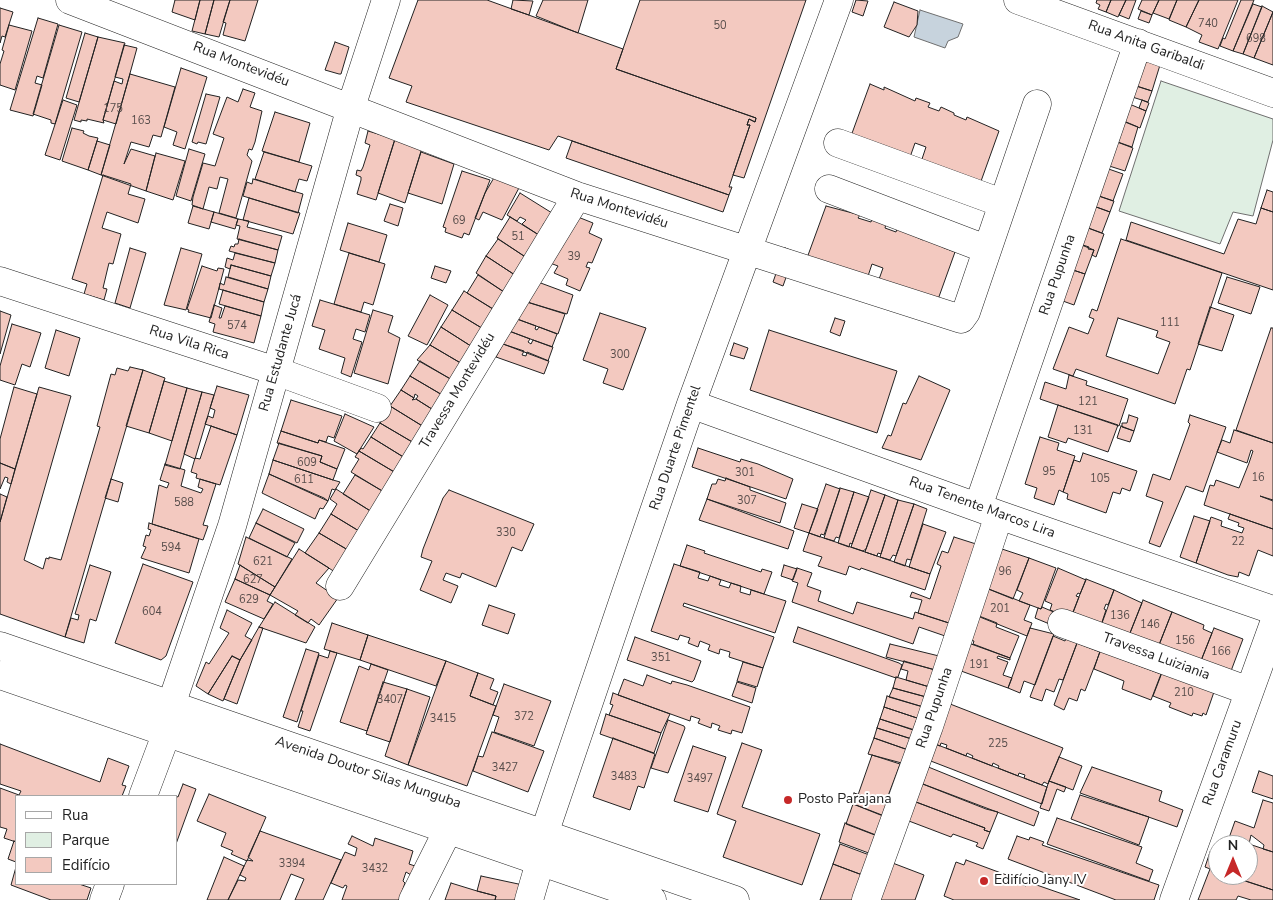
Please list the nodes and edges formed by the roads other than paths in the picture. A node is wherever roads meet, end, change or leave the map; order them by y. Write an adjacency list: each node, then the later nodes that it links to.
1 (70, 0): 8 (street, Rua Montevidéu)
2 (386, 0): 8 (street, Rua Estudante Jucá)
3 (839, 0): 14 (street, Rua Duarte Pimentel)
4 (1018, 0): 5 (street, Rua Anita Garibaldi)
5 (1138, 43): 6 (street, Rua Anita Garibaldi); 19 (street, Rua Pupunha)
6 (1273, 93)
7 (1037, 104): 12 (street, Rua Montevidéu)
8 (350, 107): 11 (street, Rua Montevidéu); 16 (street, Rua Estudante Jucá)
9 (838, 143): 12 (street)
10 (829, 190): 13 (street)
11 (577, 196): 14 (street, Rua Montevidéu); 20 (street, Travessa Montevidéu)
12 (1002, 203): 13 (street, Rua Montevidéu)
13 (986, 249): 14 (street, Rua Montevidéu)
14 (747, 250): 17 (street, Rua Duarte Pimentel)
15 (0, 280): 16 (street, Rua Vila Rica)
16 (276, 371): 18 (street, Rua Vila Rica); 27 (street, Rua Estudante Jucá)
17 (691, 404): 19 (street, Rua Tenente Marcos Lira); 31 (street, Rua Duarte Pimentel)
18 (377, 408)
19 (989, 511): 21 (street, Rua Tenente Marcos Lira); 39 (street, Rua Pupunha)
20 (340, 586)
21 (1273, 610)
22 (1062, 623): 26 (street, Travessa Luiziania)
23 (1273, 626): 26 (street, Rua Caramuru)
24 (0, 646): 27 (street, Avenida Doutor Silas Munguba)
25 (0, 675): 28 (street, Avenida Doutor Silas Munguba)
26 (1249, 692): 40 (street, Rua Caramuru)
27 (171, 705): 31 (street, Avenida Doutor Silas Munguba)
28 (166, 732): 29 (street); 30 (street, Avenida Doutor Silas Munguba)
29 (143, 795)
30 (448, 830): 32 (street, Avenida Doutor Silas Munguba); 35 (street)
31 (544, 834): 32 (street, Rua Duarte Pimentel); 38 (street, Avenida Doutor Silas Munguba)
32 (540, 862): 36 (street, Rua Duarte Pimentel); 37 (street, Avenida Doutor Silas Munguba)
33 (110, 885): 34 (street)
34 (104, 900)
35 (413, 900)
36 (529, 900)
37 (652, 900)
38 (735, 900)
39 (866, 900)
40 (1174, 900)

